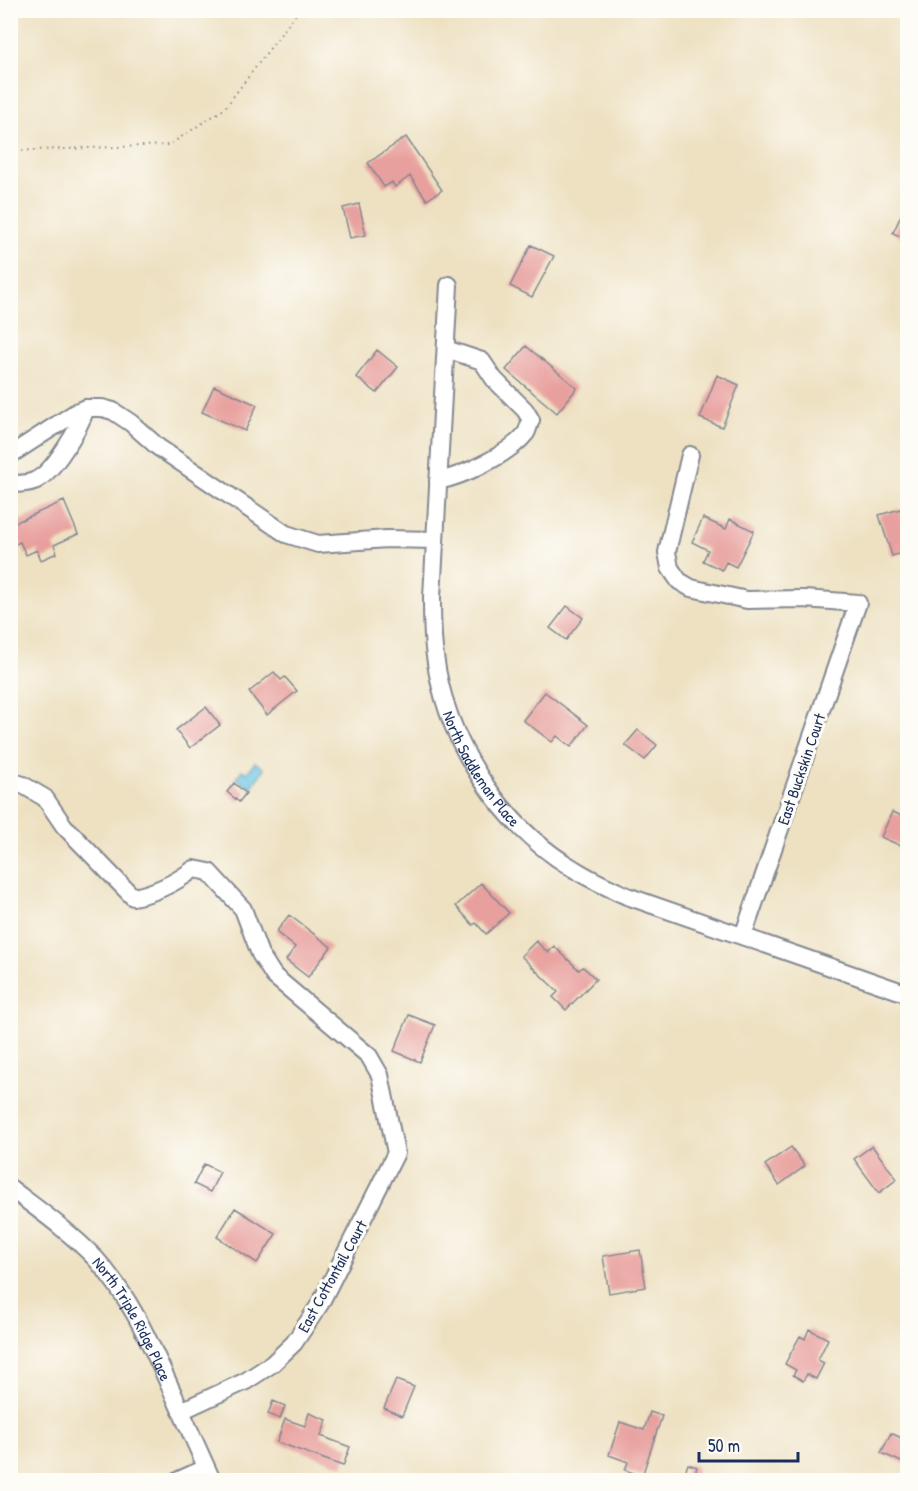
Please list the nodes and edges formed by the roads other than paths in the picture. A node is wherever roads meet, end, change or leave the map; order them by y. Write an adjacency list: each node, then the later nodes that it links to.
1 (449, 285): 2 (street, North Saddleman Place)
2 (446, 349): 6 (street, North Saddleman Place); 6 (street)
3 (86, 408): 4 (street); 7 (street); 8 (street)
4 (10, 455)
5 (690, 455): 10 (street, East Buckskin Court)
6 (438, 481): 8 (street, North Saddleman Place)
7 (10, 484)
8 (435, 540): 10 (street, North Saddleman Place)
9 (10, 781): 13 (street, East Cottontail Court)
10 (743, 936): 11 (street, North Saddleman Place)
11 (908, 994)
12 (10, 1188): 13 (street, North Triple Ridge Place)
13 (181, 1411): 14 (street, North Triple Ridge Place)
14 (209, 1474): 15 (street)
15 (178, 1480)

